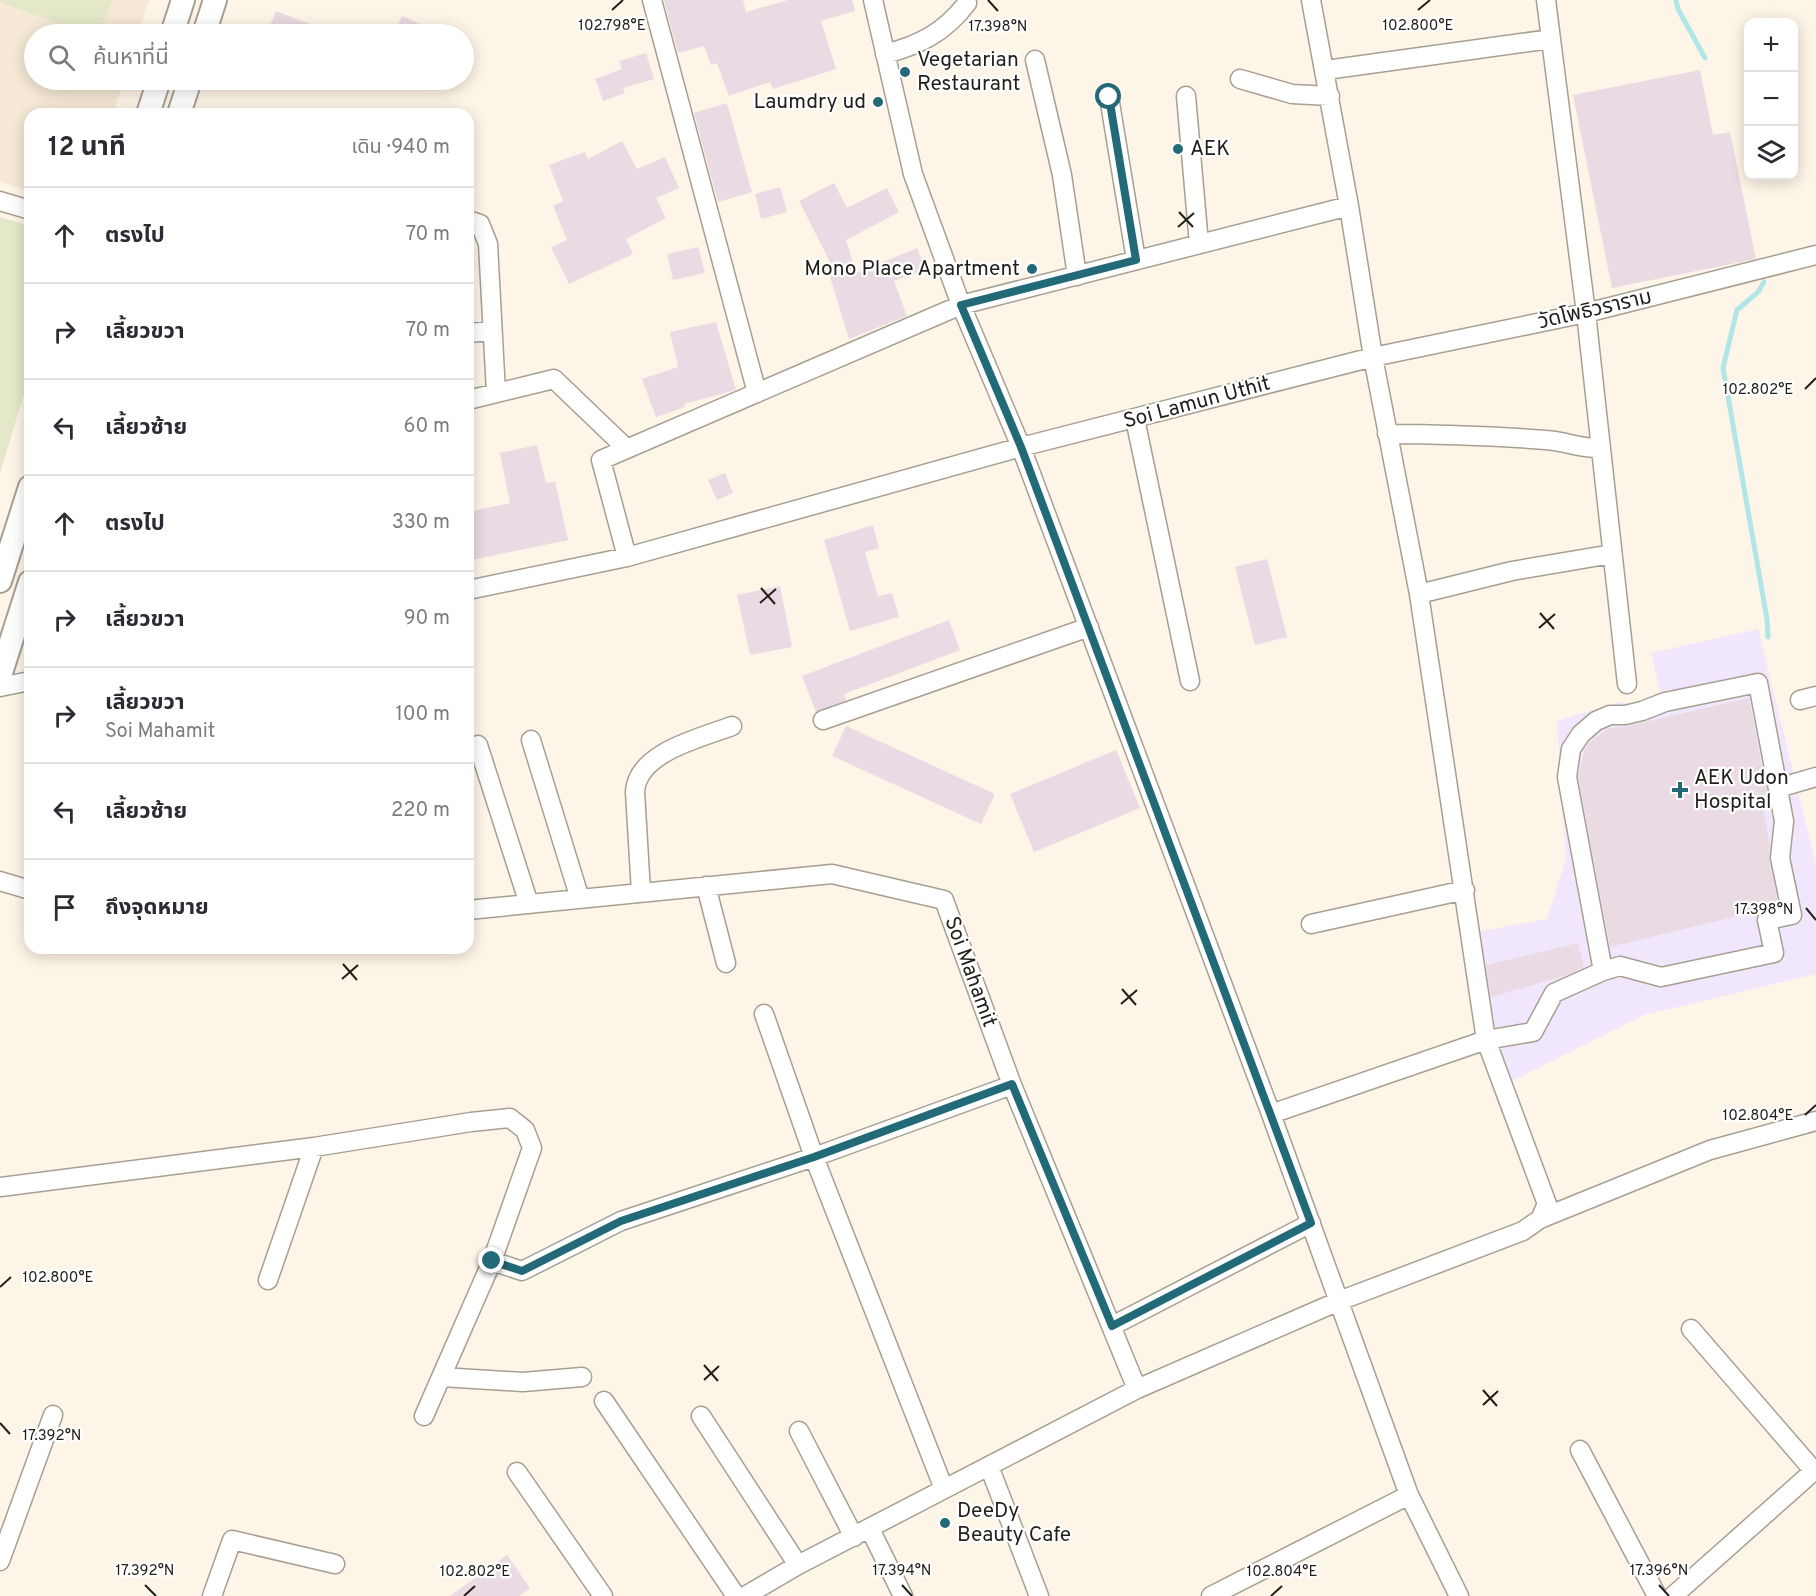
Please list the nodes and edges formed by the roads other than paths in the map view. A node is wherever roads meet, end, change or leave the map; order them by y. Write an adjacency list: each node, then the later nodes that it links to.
1 (183, 0): 8 (main road)
2 (215, 0): 9 (main road)
3 (652, 0): 36 (street)
4 (873, 0): 11 (street)
5 (1311, 0): 13 (street)
6 (1546, 0): 10 (street)
7 (967, 3): 11 (street)
8 (175, 24)
9 (207, 24)
10 (1551, 39): 13 (street); 31 (street)
11 (885, 54): 30 (street)
12 (1035, 60): 29 (street)
13 (1326, 70): 18 (street)
14 (1240, 79): 18 (street)
15 (156, 90): 20 (main road)
16 (187, 90): 21 (main road)
17 (1186, 96): 26 (street)
18 (1330, 96): 23 (street)
19 (1109, 97): 28 (street)
20 (150, 108)
21 (181, 108)
22 (0, 201): 24 (street)
23 (1349, 206): 26 (street); 34 (street)
24 (24, 208)
25 (474, 222): 32 (street)
26 (1199, 244): 28 (street)
27 (1816, 255): 31 (street, วัดโพธิวราราม)
28 (1136, 260): 29 (street)
29 (1077, 276): 30 (street)
30 (961, 305): 36 (street); 40 (street)
31 (1586, 313): 34 (street, วัดโพธิวราราม); 41 (street)
32 (492, 331): 33 (street); 35 (street)
33 (474, 332)
34 (1373, 357): 38 (street, Soi Lamun Uthit); 39 (street)
35 (496, 393): 37 (street); 42 (street)
36 (757, 393): 42 (street)
37 (474, 398)
38 (1135, 419): 40 (street, Soi Lamun Uthit); 52 (street)
39 (1387, 434): 41 (street); 48 (street)
40 (1021, 447): 45 (street, Soi Lamun Uthit); 50 (street)
41 (1600, 447): 44 (street)
42 (626, 448): 45 (street)
43 (24, 506): 46 (main road)
44 (1612, 554): 48 (street); 54 (street)
45 (627, 557): 47 (street, Soi Lamun Uthit)
46 (0, 581)
47 (474, 589)
48 (1419, 594): 65 (street)
49 (24, 601): 51 (main road)
50 (1089, 627): 56 (street); 76 (street)
51 (0, 676)
52 (1190, 681)
53 (24, 682): 55 (street)
54 (1627, 684)
55 (0, 687)
56 (823, 720)
57 (732, 726): 66 (street)
58 (531, 740): 67 (street)
59 (478, 745): 68 (street)
60 (1816, 777): 61 (street)
61 (1778, 788): 72 (street); 72 (street)
62 (0, 881): 64 (street)
63 (706, 886): 66 (street, Soi Mahamit); 71 (street); 75 (street, Soi Mahamit)
64 (24, 888)
65 (1465, 890): 70 (street); 74 (street)
66 (641, 892): 67 (street, Soi Mahamit)
67 (580, 899): 68 (street, Soi Mahamit)
68 (529, 904): 69 (street, Soi Mahamit)
69 (474, 909)
70 (1311, 924)
71 (726, 963)
72 (1603, 971): 74 (street)
73 (764, 1014): 79 (street)
74 (1486, 1040): 76 (street); 81 (street)
75 (1012, 1084): 79 (street); 86 (street, Soi Mahamit)
76 (1271, 1114): 82 (street)
77 (1816, 1121): 81 (street)
78 (314, 1147): 80 (street); 83 (street); 84 (street)
79 (814, 1157): 83 (street); 100 (street)
80 (0, 1186)
81 (1540, 1220): 85 (street)
82 (1311, 1223): 85 (street); 86 (street)
83 (492, 1261): 88 (street)
84 (268, 1280)
85 (1339, 1301): 90 (street); 101 (street)
86 (1112, 1326): 90 (street, Soi Mahamit)
87 (1691, 1329): 98 (street)
88 (441, 1377): 89 (street); 93 (street)
89 (582, 1377)
90 (1137, 1389): 97 (street)
91 (604, 1401): 108 (street)
92 (53, 1415): 103 (street)
93 (424, 1416)
94 (701, 1416): 105 (street)
95 (800, 1431): 102 (street)
96 (1580, 1450): 114 (street)
97 (989, 1466): 100 (street); 111 (street)
98 (1815, 1470): 115 (street)
99 (517, 1472): 107 (street)
100 (944, 1489): 102 (street)
101 (1409, 1495): 112 (street); 113 (street)
102 (862, 1533): 105 (street); 110 (street)
103 (0, 1561)
104 (335, 1564): 106 (street)
105 (798, 1565): 109 (street)
106 (212, 1596)
107 (603, 1596)
108 (736, 1596)
109 (745, 1596)
110 (903, 1596)
111 (1039, 1596)
112 (1211, 1596)
113 (1459, 1596)
114 (1657, 1596)
115 (1673, 1596)

